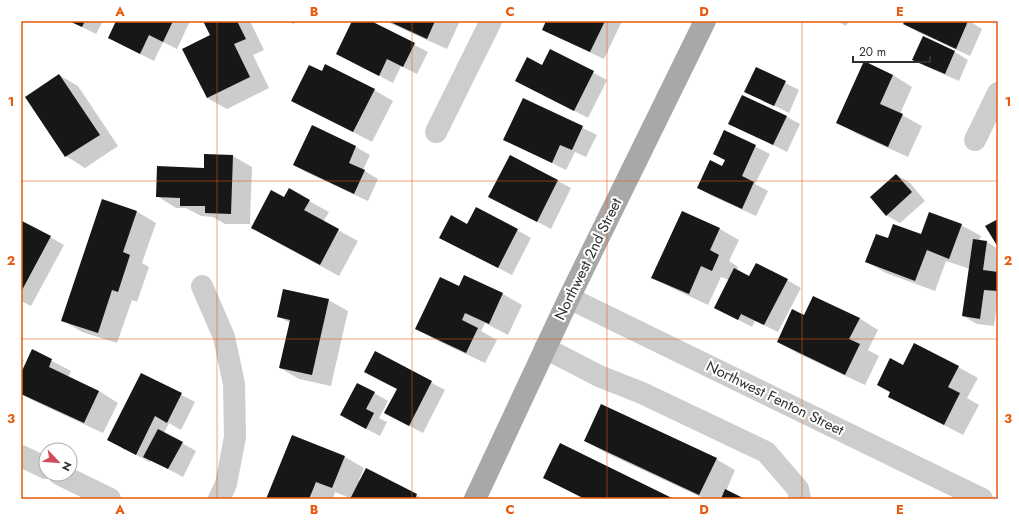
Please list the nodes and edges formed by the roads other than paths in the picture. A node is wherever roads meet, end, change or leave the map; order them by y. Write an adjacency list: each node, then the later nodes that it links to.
1 (490, 21): 4 (street)
2 (705, 21): 7 (main road, Northwest 2nd Street)
3 (998, 92): 5 (street)
4 (436, 132)
5 (975, 140)
6 (202, 286): 13 (street)
7 (569, 298): 8 (main road, Northwest 2nd Street); 16 (street, Northwest Fenton Street)
8 (545, 348): 14 (main road, Northwest 2nd Street); 15 (street)
9 (21, 456): 10 (street)
10 (38, 464)
11 (75, 482): 12 (street)
12 (110, 499)
13 (220, 499)
14 (475, 499)
15 (800, 499)
16 (982, 499)

